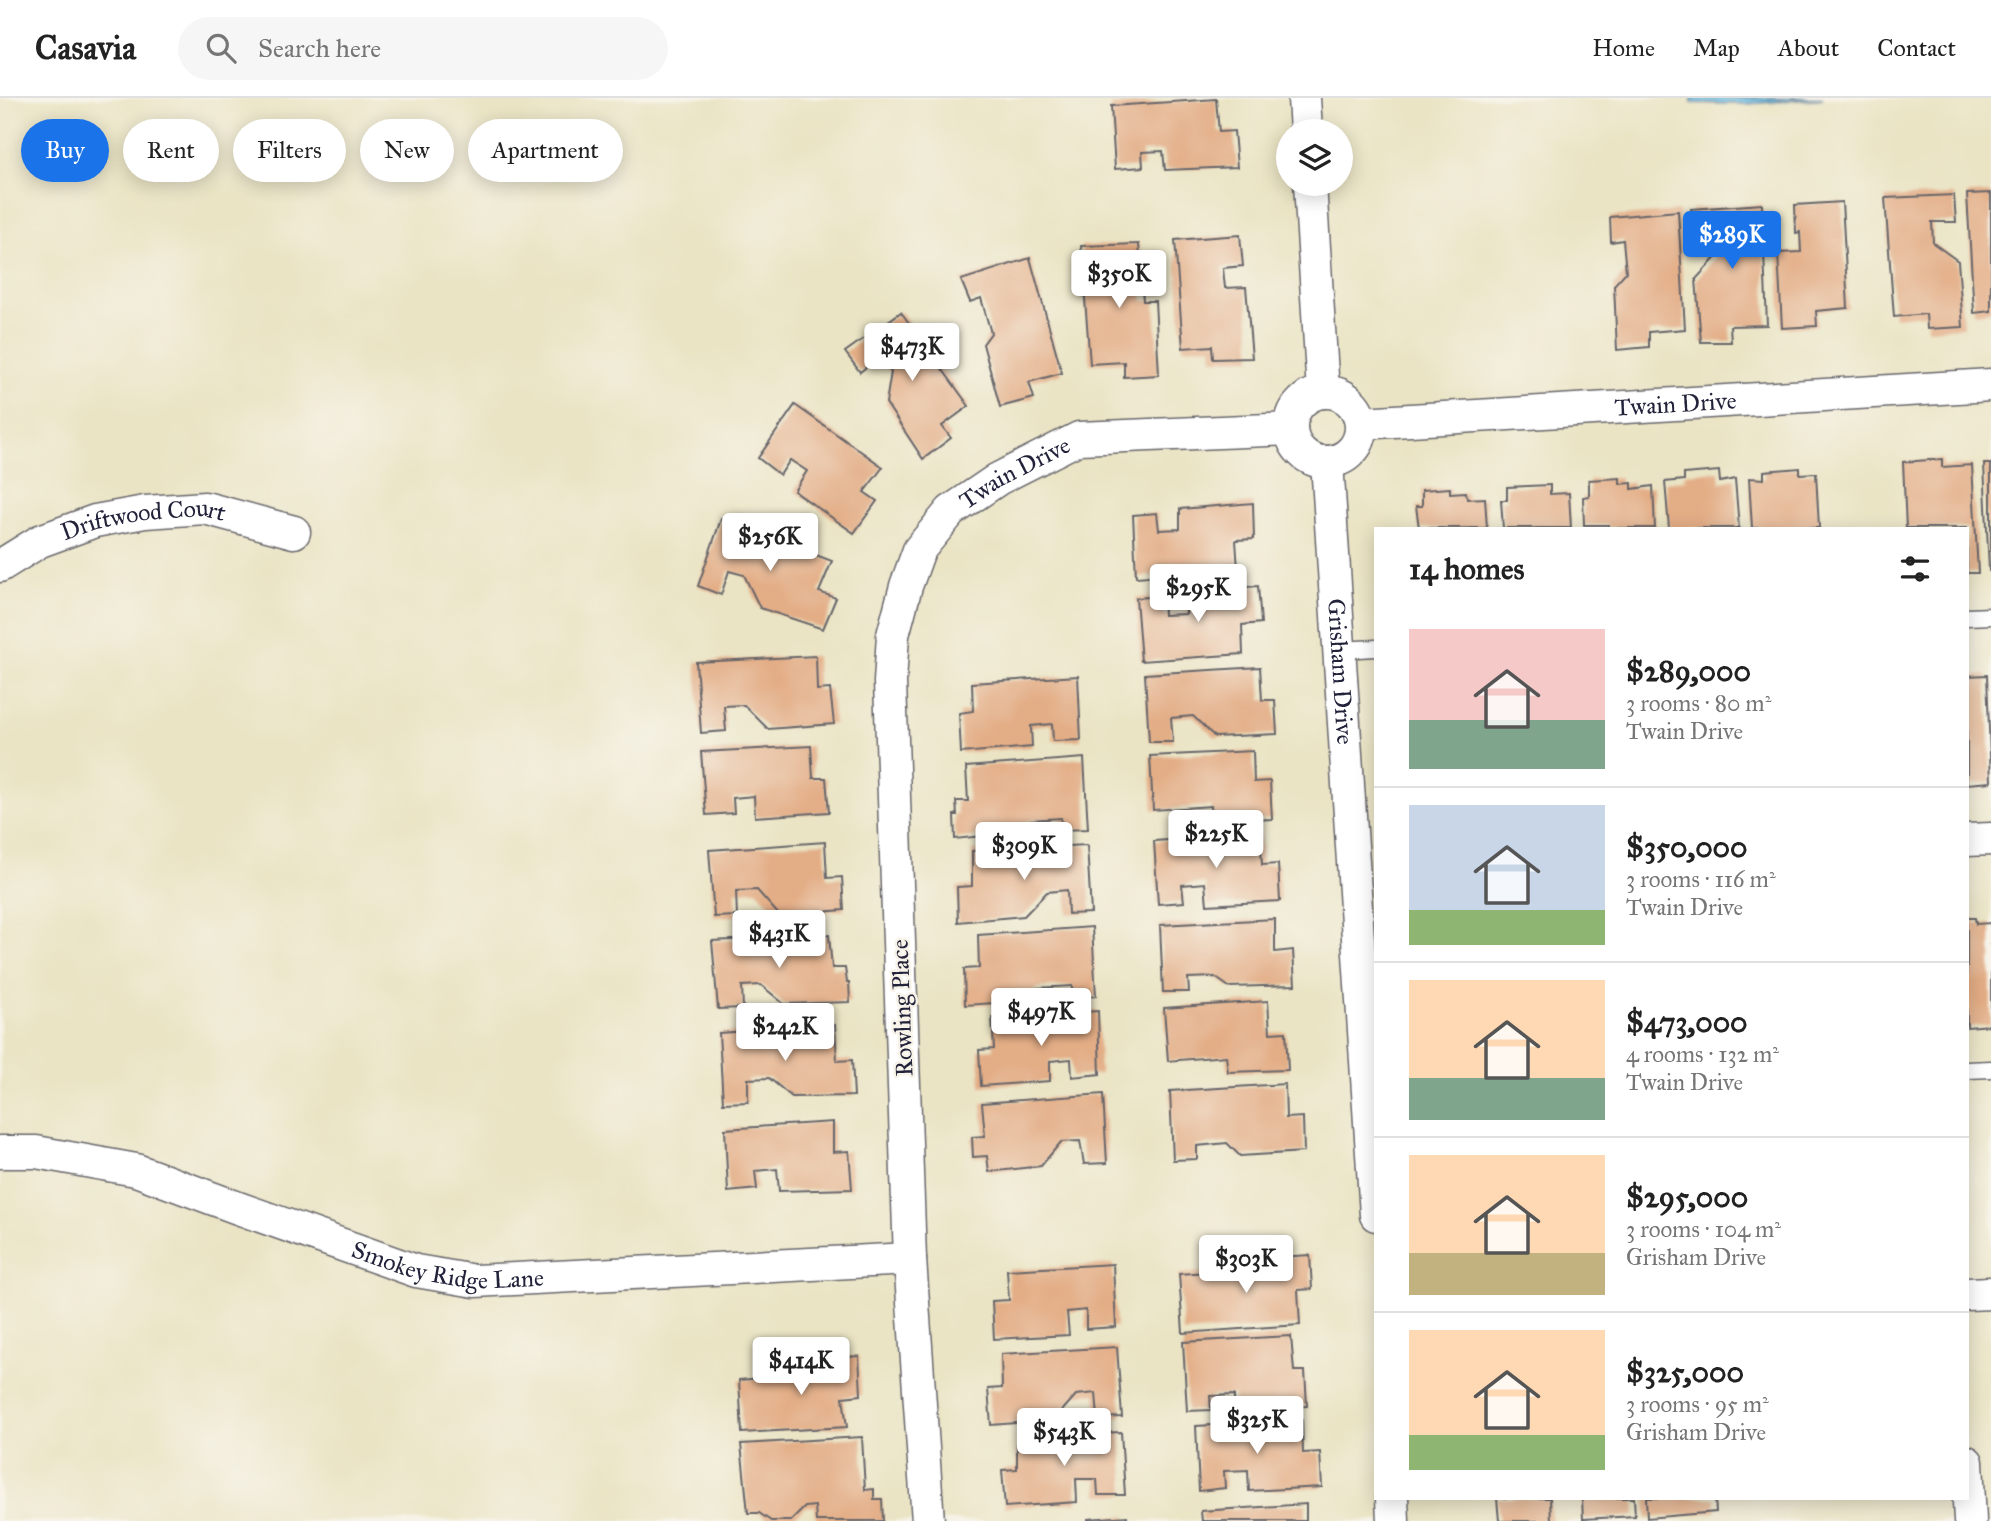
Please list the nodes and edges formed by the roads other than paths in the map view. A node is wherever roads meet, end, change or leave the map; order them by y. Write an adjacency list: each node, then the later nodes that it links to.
1 (1304, 98): 2 (street)
2 (1305, 119)
3 (1311, 196): 5 (street)
4 (1991, 385): 6 (street, Twain Drive)
5 (1323, 393): 6 (street); 7 (street)
6 (1361, 423): 8 (street)
7 (1291, 429): 8 (street); 9 (street, Twain Drive)
8 (1327, 462): 15 (street, Grisham Drive)
9 (951, 511): 24 (street, Rowling Place)
10 (294, 532): 11 (street, Driftwood Court)
11 (0, 566)
12 (1991, 616): 13 (lane)
13 (1969, 617)
14 (1374, 648): 15 (lane)
15 (1340, 650): 18 (street, Grisham Drive)
16 (1991, 839): 17 (street)
17 (1969, 840)
18 (1364, 875): 21 (street, Grisham Drive)
19 (1991, 1069): 20 (lane)
20 (1969, 1070)
21 (1372, 1096): 23 (street, Grisham Drive)
22 (0, 1152): 24 (street, Smokey Ridge Lane)
23 (1374, 1156)
24 (911, 1259): 29 (street, Rowling Place)
25 (1991, 1293): 26 (street)
26 (1969, 1294)
27 (1392, 1500): 30 (street)
28 (1969, 1500): 31 (street)
29 (928, 1521)
30 (1393, 1521)
31 (1970, 1521)

